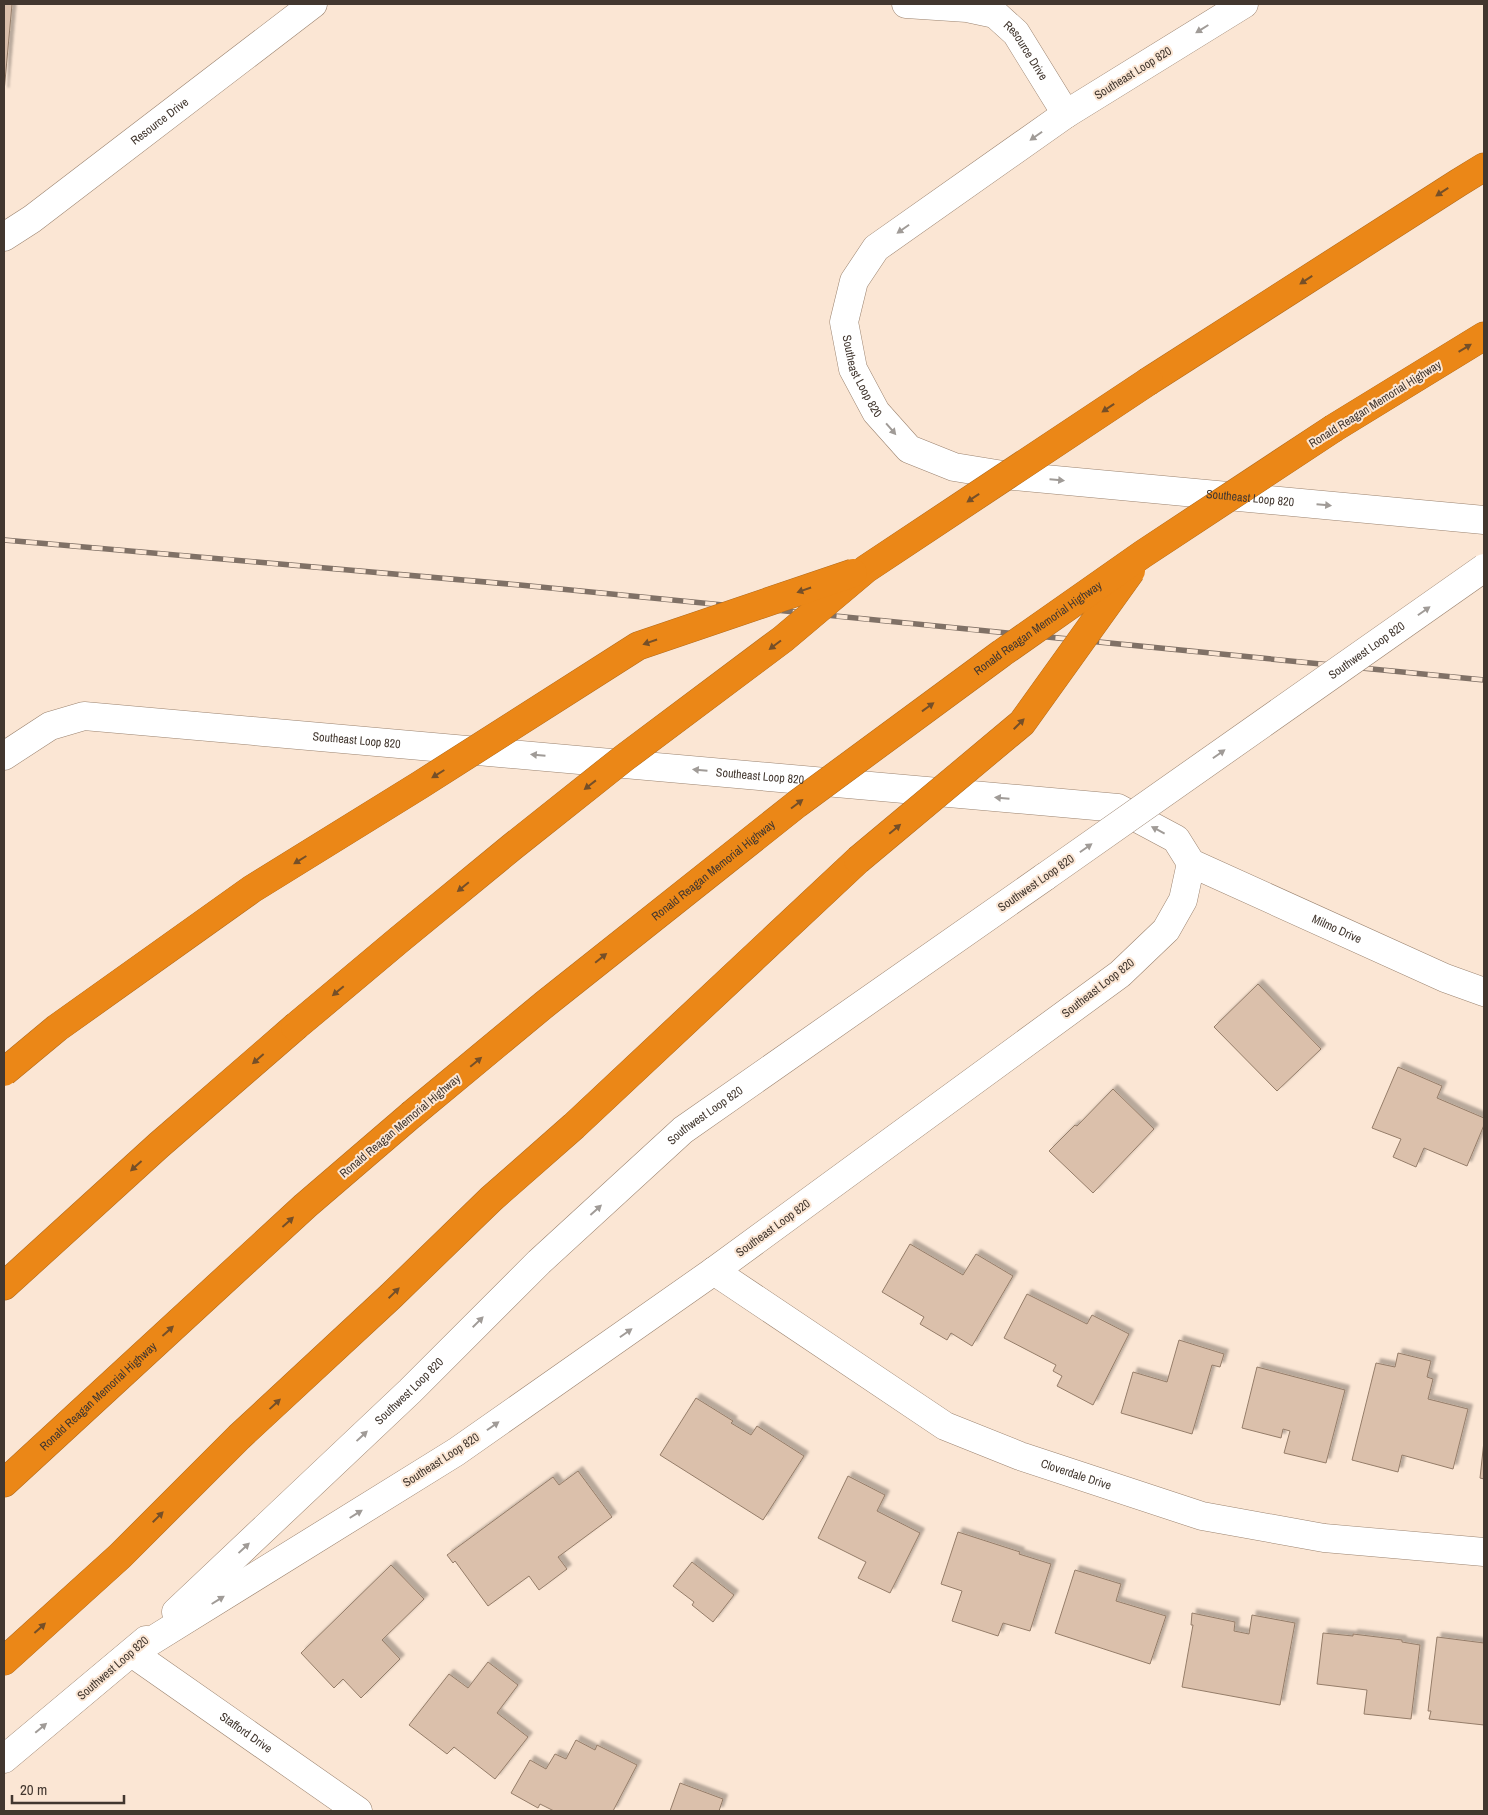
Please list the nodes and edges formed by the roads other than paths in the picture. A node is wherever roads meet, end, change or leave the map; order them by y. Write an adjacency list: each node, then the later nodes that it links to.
1 (313, 4): 6 (main road, Resource Drive)
2 (906, 4): 4 (main road, Resource Drive)
3 (1244, 4): 4 (main road, Southeast Loop 820, one-way to 4)
4 (1066, 114): 8 (main road, Southeast Loop 820, one-way to 8)
5 (1484, 167): 11 (highway, one-way to 11, bridge)
6 (4, 237)
7 (1484, 336): 9 (highway, Ronald Reagan Memorial Highway, one-way to 7, bridge)
8 (1484, 520)
9 (1143, 554): 18 (highway, Ronald Reagan Memorial Highway, one-way to 9, bridge); 21 (highway, one-way to 9, bridge)
10 (1484, 568): 20 (main road, Southwest Loop 820, one-way to 10, bridge)
11 (866, 569): 15 (highway, one-way to 15, bridge); 17 (highway, one-way to 17, bridge)
12 (4, 756): 13 (main road, Southeast Loop 820, one-way to 12)
13 (1191, 864): 14 (main road, Milmo Drive); 16 (main road, Southeast Loop 820)
14 (1484, 992)
15 (4, 1072)
16 (714, 1271): 19 (main road, Cloverdale Drive); 20 (main road, Southeast Loop 820, one-way to 16)
17 (4, 1286)
18 (4, 1483)
19 (1484, 1552)
20 (132, 1653): 22 (main road, Southwest Loop 820, one-way to 20); 23 (main road, Stafford Drive)
21 (4, 1661)
22 (4, 1760)
23 (358, 1811)

